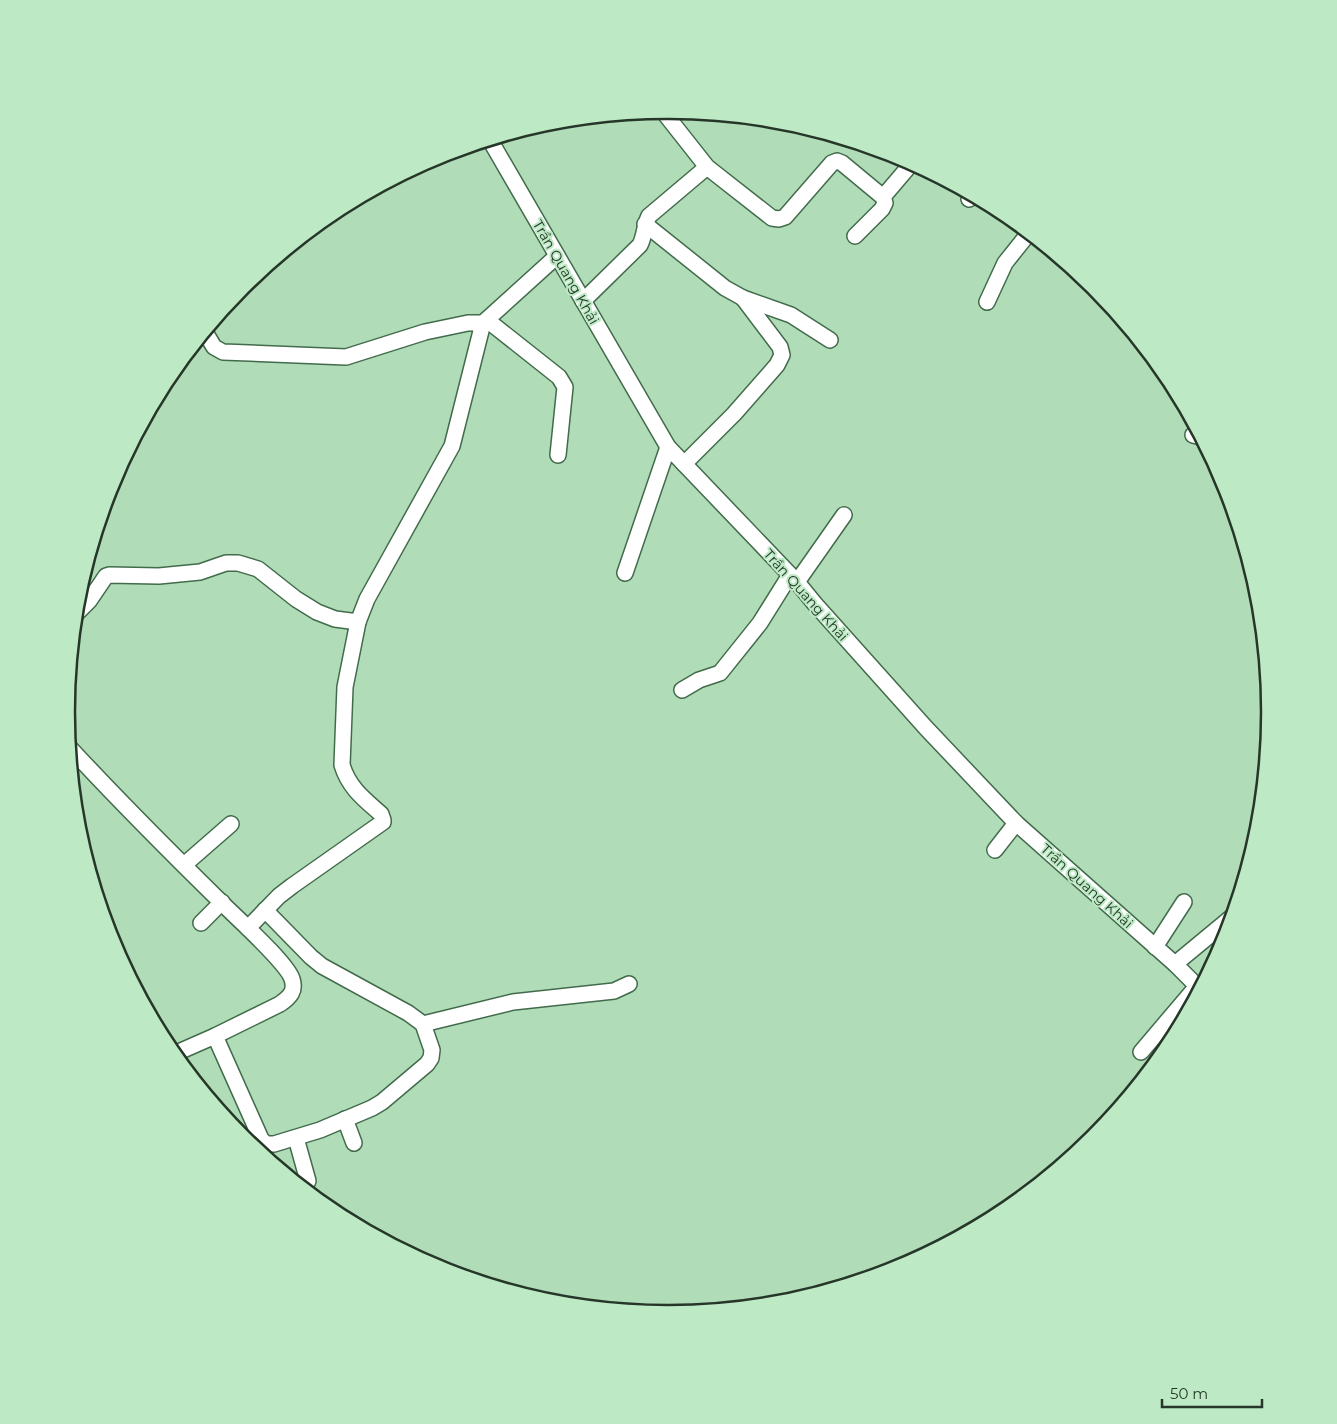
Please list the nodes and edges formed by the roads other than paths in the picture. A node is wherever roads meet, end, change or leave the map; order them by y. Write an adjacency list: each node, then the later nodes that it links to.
1 (669, 119): 3 (street)
2 (493, 145): 9 (street, Trần Quang Khải)
3 (706, 167): 5 (street); 6 (street)
4 (907, 169): 5 (street)
5 (883, 198): 7 (street)
6 (645, 224): 10 (street); 11 (street)
7 (855, 236)
8 (1025, 238): 12 (street)
9 (557, 256): 11 (street, Trần Quang Khải); 13 (street)
10 (743, 298): 15 (street); 18 (street)
11 (583, 301): 16 (street, Trần Quang Khải)
12 (987, 302)
13 (485, 322): 14 (street); 17 (street); 23 (street)
14 (209, 338)
15 (830, 340)
16 (668, 447): 18 (street, Trần Quang Khải); 20 (street)
17 (558, 455)
18 (684, 464): 21 (street, Trần Quang Khải)
19 (844, 515): 21 (street)
20 (625, 573)
21 (793, 578): 24 (street); 26 (street, Trần Quang Khải)
22 (85, 605): 23 (street)
23 (358, 622): 32 (street)
24 (682, 690)
25 (76, 755): 29 (street)
26 (1016, 823): 28 (street); 36 (street, Trần Quang Khải)
27 (231, 824): 29 (street)
28 (995, 850)
29 (184, 865): 30 (street)
30 (222, 902): 33 (street); 35 (street)
31 (1184, 902): 36 (street)
32 (265, 910): 35 (street); 41 (street)
33 (201, 923)
34 (1223, 925): 37 (street)
35 (248, 928): 42 (street)
36 (1155, 947): 37 (street, Trần Quang Khải)
37 (1175, 964): 39 (street, Trần Quang Khải)
38 (629, 984): 41 (street)
39 (1195, 984)
40 (1185, 1003): 44 (street)
41 (423, 1024): 45 (street)
42 (215, 1036): 43 (street); 46 (street)
43 (181, 1051)
44 (1141, 1052)
45 (345, 1119): 46 (street); 47 (street)
46 (296, 1138): 48 (street)
47 (354, 1143)
48 (308, 1181)

